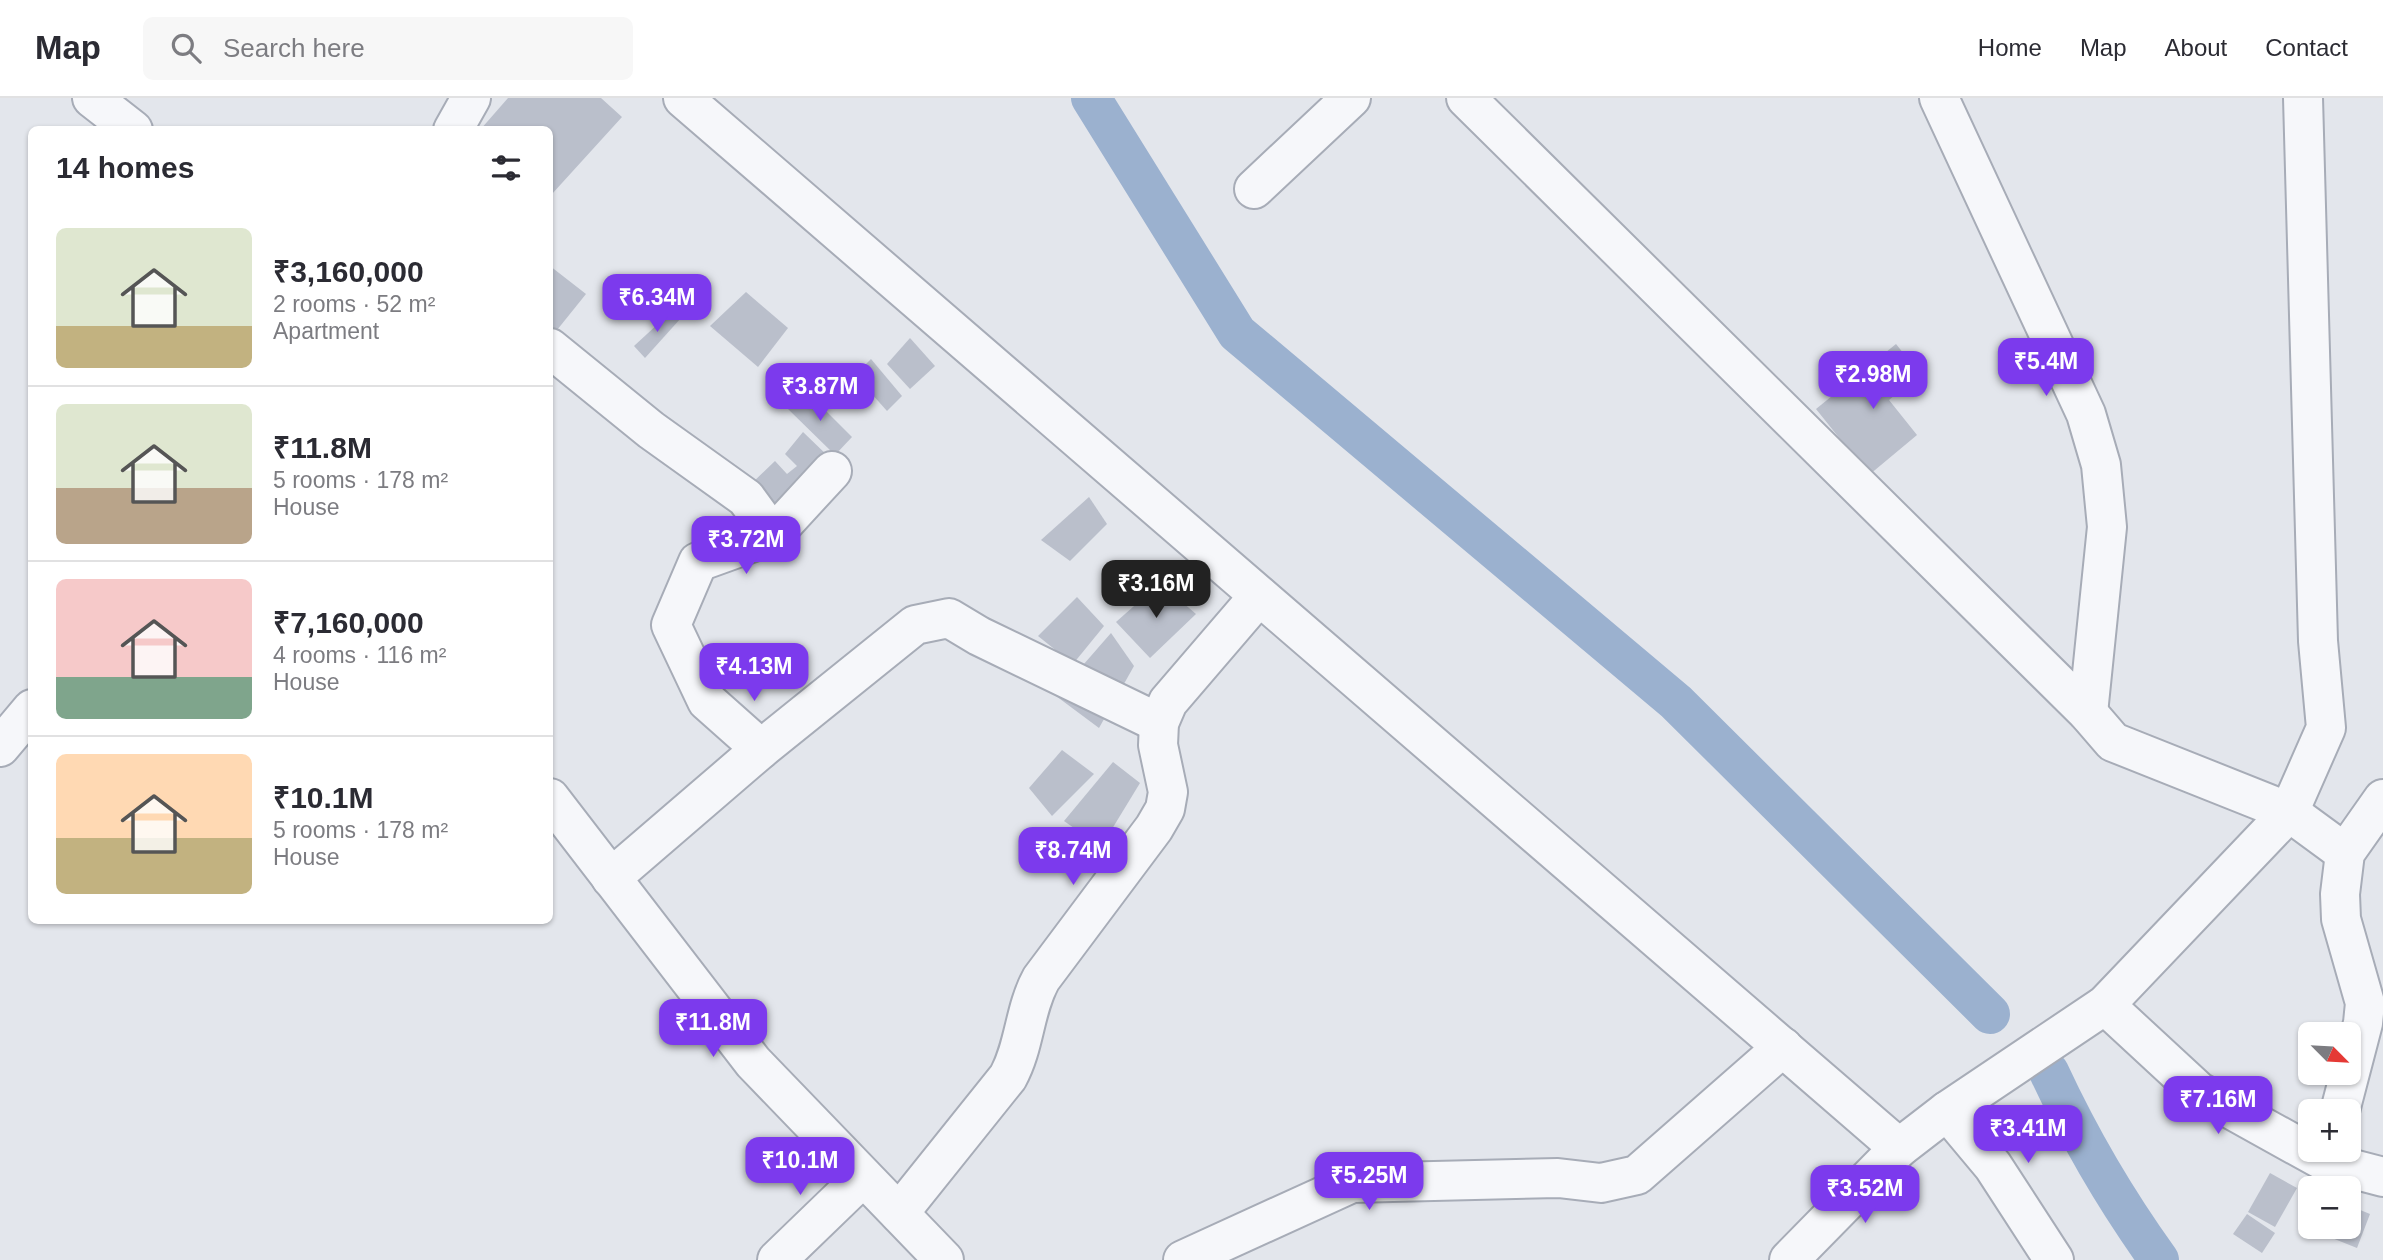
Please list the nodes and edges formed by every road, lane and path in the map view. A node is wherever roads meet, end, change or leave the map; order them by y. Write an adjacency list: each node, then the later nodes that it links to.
1 (92, 98): 8 (street)
2 (471, 98): 9 (street)
3 (683, 98): 14 (street)
4 (1351, 98): 10 (street)
5 (1466, 98): 15 (street)
6 (1939, 98): 15 (street)
7 (2303, 98): 22 (street)
8 (128, 126)
9 (455, 126)
10 (1254, 189)
11 (553, 350): 13 (street)
12 (832, 471): 13 (street)
13 (773, 535): 19 (street)
14 (1259, 596): 17 (street); 26 (street)
15 (2088, 713): 22 (street)
16 (28, 714): 18 (street)
17 (1159, 723): 19 (street); 34 (street)
18 (0, 747)
19 (761, 749): 24 (street)
20 (2383, 799): 23 (street)
21 (553, 802): 24 (street)
22 (2289, 812): 23 (street); 25 (street)
23 (2346, 853): 27 (street)
24 (611, 878): 32 (street)
25 (2105, 1005): 28 (street); 29 (street)
26 (1783, 1047): 30 (street); 37 (street)
27 (2343, 1099)
28 (1947, 1111): 30 (street); 39 (street)
29 (2298, 1141)
30 (1899, 1148): 38 (street)
31 (2344, 1162): 33 (street)
32 (863, 1177): 34 (street); 35 (street)
33 (2383, 1177)
34 (900, 1213): 36 (street)
35 (777, 1260)
36 (944, 1260)
37 (1184, 1260)
38 (1789, 1260)
39 (2054, 1260)

